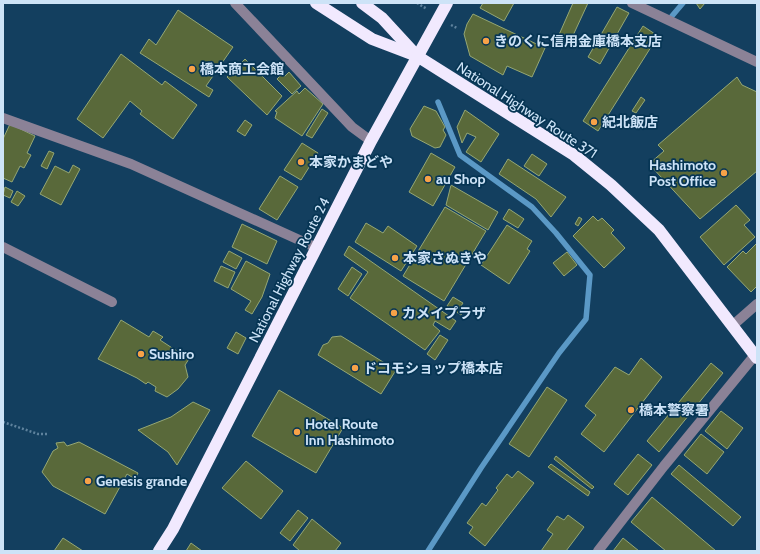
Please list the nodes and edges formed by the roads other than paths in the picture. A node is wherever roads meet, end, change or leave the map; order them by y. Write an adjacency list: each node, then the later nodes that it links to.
1 (235, 3): 9 (street)
2 (316, 3): 6 (highway)
3 (362, 3): 6 (highway)
4 (447, 3): 6 (highway, National Highway Route 24)
5 (632, 3): 7 (street)
6 (417, 56): 9 (highway, National Highway Route 24); 14 (highway, National Highway Route 371)
7 (757, 62)
8 (3, 118): 11 (street)
9 (371, 141): 11 (highway, National Highway Route 24)
10 (3, 247): 12 (street)
11 (317, 248): 16 (highway, National Highway Route 24)
12 (112, 302)
13 (757, 304): 14 (street)
14 (732, 326): 15 (highway, National Highway Route 371)
15 (756, 356): 17 (street)
16 (159, 551)
17 (598, 551)

